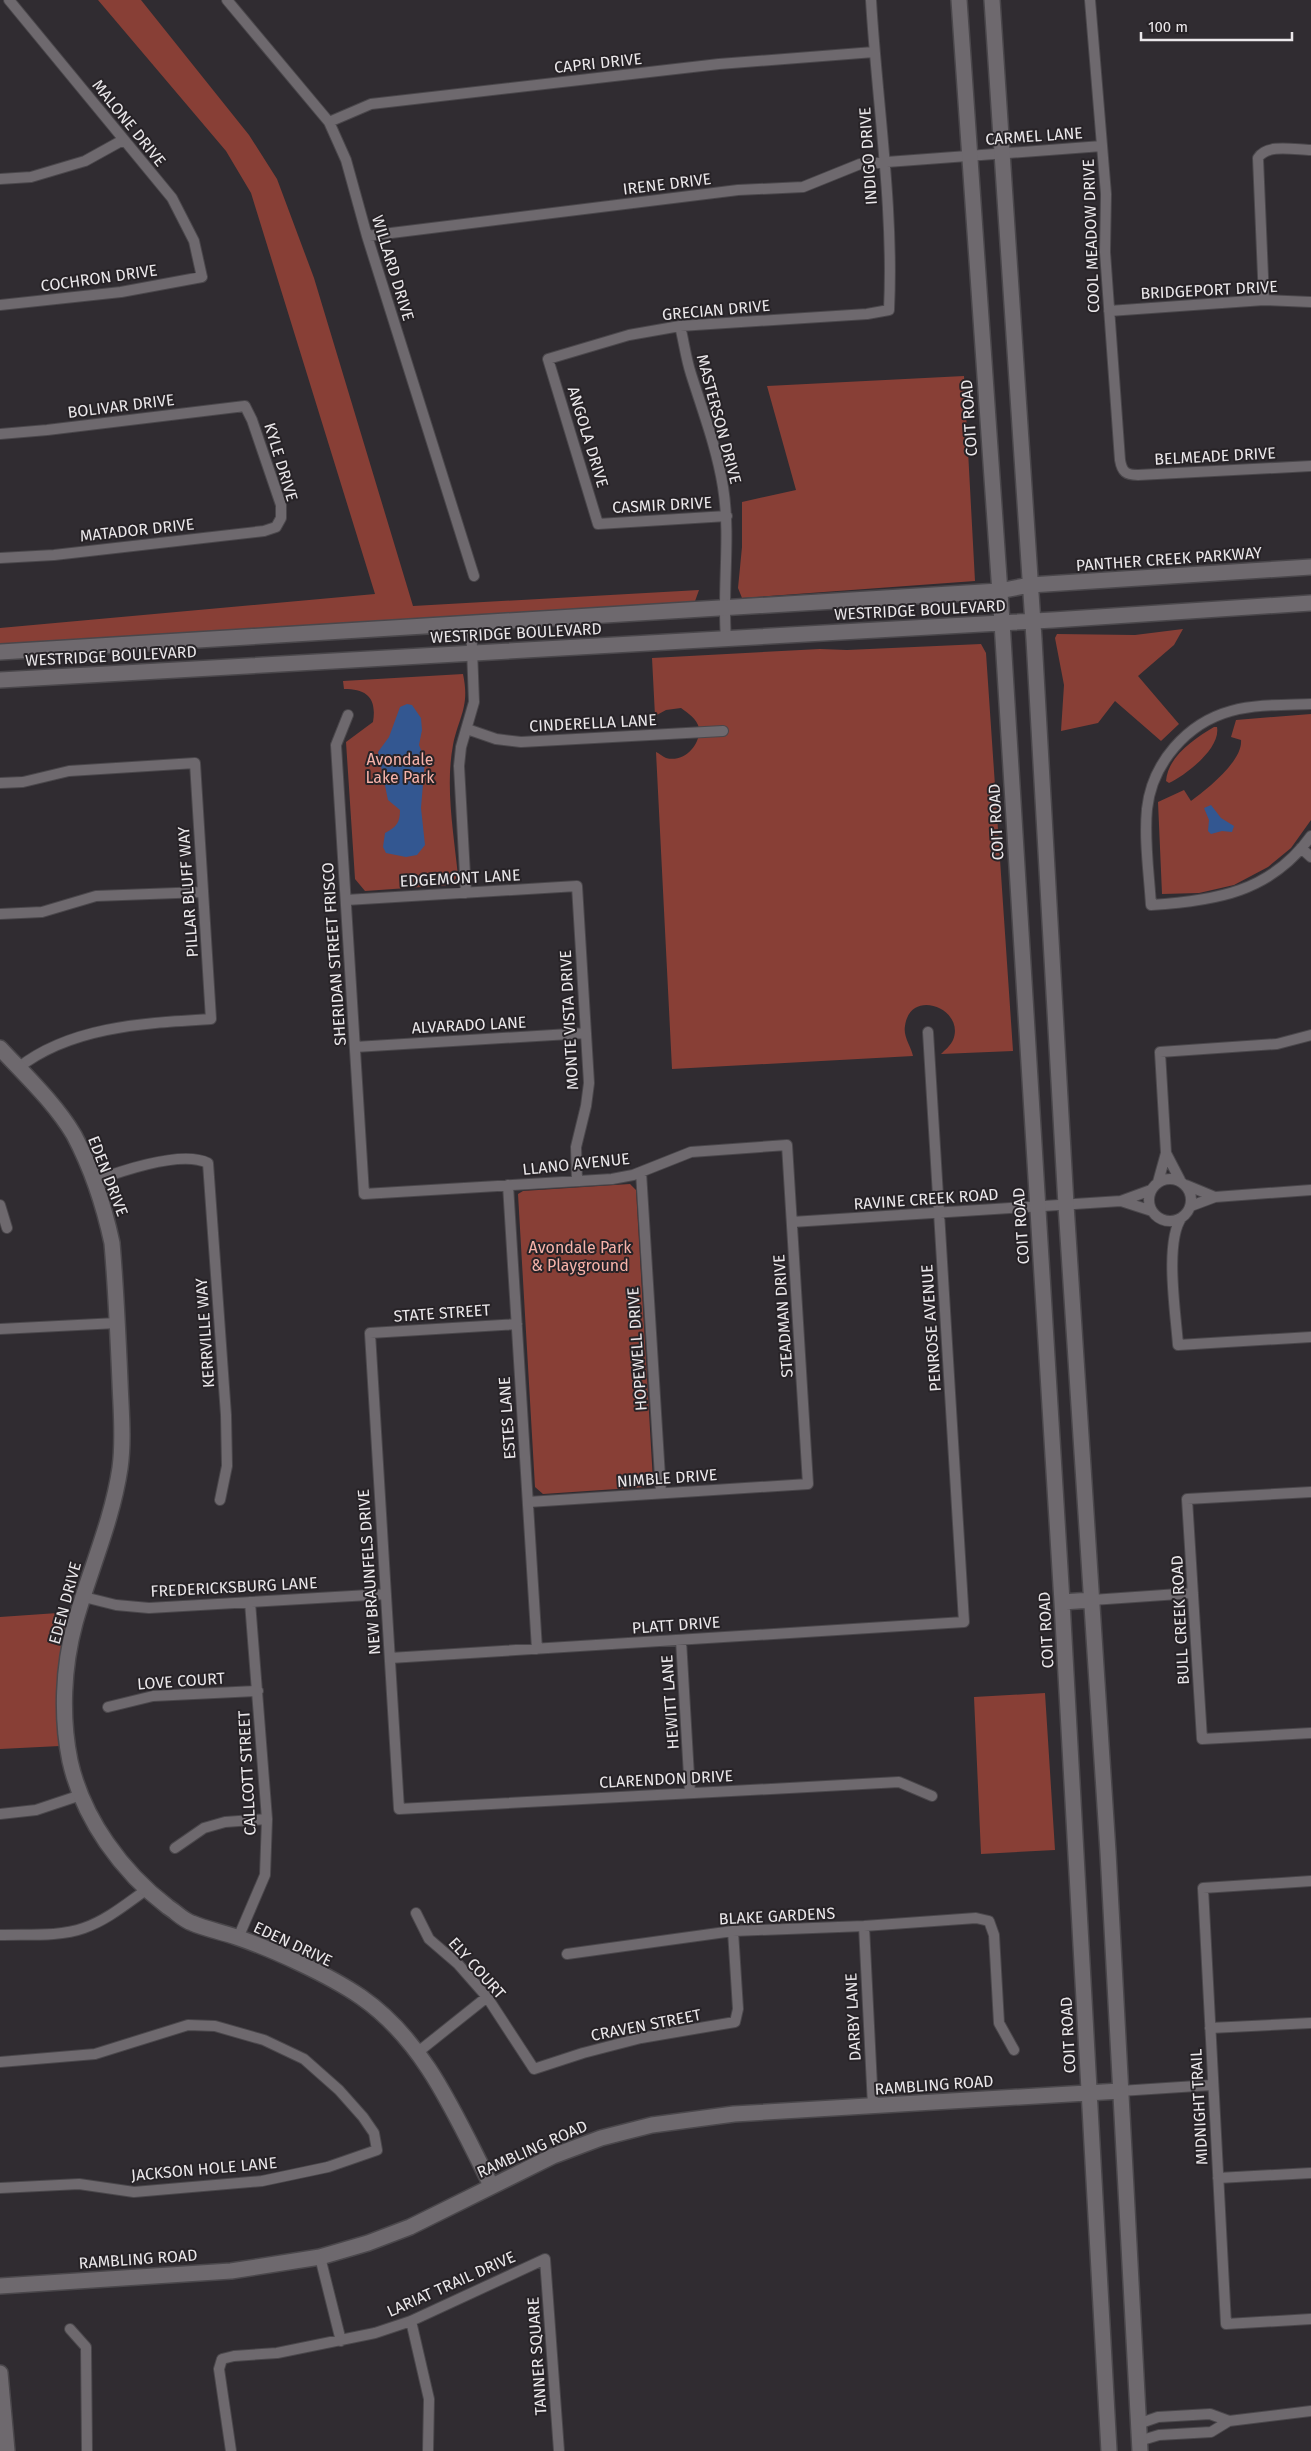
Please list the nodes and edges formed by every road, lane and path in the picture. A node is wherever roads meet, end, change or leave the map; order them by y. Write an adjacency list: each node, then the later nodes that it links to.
1 (9, 0): 9 (street, MALONE DRIVE)
2 (227, 0): 8 (street, WILLARD DRIVE)
3 (871, 0): 7 (street, INDIGO DRIVE)
4 (959, 0): 13 (main road, COIT ROAD)
5 (992, 0): 12 (main road)
6 (1090, 0): 10 (street, COOL MEADOW DRIVE)
7 (874, 52): 8 (street, CAPRI DRIVE); 14 (street, INDIGO DRIVE)
8 (329, 122): 16 (street, WILLARD DRIVE)
9 (123, 140): 15 (street); 17 (street, MALONE DRIVE)
10 (1102, 146): 12 (street, CARMEL LANE); 22 (street, COOL MEADOW DRIVE)
11 (1311, 150): 18 (street)
12 (1002, 153): 13 (street, CARMEL LANE); 35 (main road)
13 (968, 155): 14 (street, IRENE DRIVE); 36 (main road, COIT ROAD)
14 (885, 161): 16 (street, IRENE DRIVE); 21 (street, INDIGO DRIVE)
15 (0, 179)
16 (367, 236): 34 (street, WILLARD DRIVE)
17 (202, 277): 20 (street, COCHRON DRIVE)
18 (1264, 300): 19 (street, BRIDGEPORT DRIVE); 22 (street, BRIDGEPORT DRIVE)
19 (1311, 302)
20 (0, 305)
21 (889, 310): 23 (street, GRECIAN DRIVE)
22 (1109, 311): 28 (street, COOL MEADOW DRIVE)
23 (680, 326): 24 (street, GRECIAN DRIVE); 29 (street, MASTERSON DRIVE)
24 (548, 359): 30 (street, ANGOLA DRIVE)
25 (245, 406): 26 (street, BOLIVAR DRIVE); 31 (street, KYLE DRIVE)
26 (0, 434)
27 (1311, 466): 28 (street, BELMEADE DRIVE)
28 (1123, 471)
29 (727, 516): 30 (street, CASMIR DRIVE); 38 (street, MASTERSON DRIVE)
30 (598, 524)
31 (276, 528): 32 (street, MATADOR DRIVE)
32 (0, 558)
33 (1311, 567): 35 (main road, PANTHER CREEK PARKWAY)
34 (474, 576)
35 (1030, 585): 36 (main road, WESTRIDGE BOULEVARD); 39 (main road)
36 (999, 591): 38 (main road, WESTRIDGE BOULEVARD); 40 (main road, COIT ROAD)
37 (1311, 602): 39 (main road)
38 (724, 608): 41 (main road, WESTRIDGE BOULEVARD); 42 (street, MASTERSON DRIVE)
39 (1033, 621): 40 (main road, WESTRIDGE BOULEVARD); 79 (main road)
40 (1002, 622): 42 (main road, WESTRIDGE BOULEVARD); 80 (main road, COIT ROAD)
41 (471, 623): 43 (main road, WESTRIDGE BOULEVARD); 44 (street)
42 (726, 639): 44 (main road, WESTRIDGE BOULEVARD)
43 (0, 652)
44 (473, 653): 45 (main road, WESTRIDGE BOULEVARD); 48 (street)
45 (0, 680)
46 (1311, 704): 52 (street)
47 (348, 715): 57 (street, SHERIDAN STREET FRISCO)
48 (467, 729): 49 (street, CINDERELLA LANE); 56 (street)
49 (723, 731)
50 (0, 783): 55 (street, PILLAR BLUFF WAY)
51 (1311, 836): 52 (street)
52 (1301, 848): 53 (street)
53 (1311, 857)
54 (577, 886): 56 (street, EDGEMONT LANE); 60 (street, MONTE VISTA DRIVE)
55 (203, 892): 58 (street); 64 (street, PILLAR BLUFF WAY)
56 (466, 893): 57 (street, EDGEMONT LANE)
57 (346, 900): 62 (street, SHERIDAN STREET FRISCO)
58 (0, 914)
59 (928, 1032): 83 (street, PENROSE AVENUE)
60 (586, 1033): 62 (street, ALVARADO LANE); 69 (street, MONTE VISTA DRIVE)
61 (1311, 1035): 66 (street)
62 (355, 1047): 75 (street, SHERIDAN STREET FRISCO)
63 (0, 1048): 64 (main road, EDEN DRIVE)
64 (18, 1068): 68 (main road, EDEN DRIVE)
65 (787, 1145): 67 (street, LLANO AVENUE); 86 (street, STEADMAN DRIVE)
66 (1166, 1153): 70 (street); 71 (street)
67 (642, 1172): 69 (street, LLANO AVENUE); 96 (street, HOPEWELL DRIVE)
68 (94, 1181): 89 (main road, EDEN DRIVE); 97 (street, KERRVILLE WAY)
69 (576, 1181): 72 (street, LLANO AVENUE)
70 (1158, 1182): 71 (street); 73 (street)
71 (1183, 1183): 76 (street); 81 (street)
72 (508, 1185): 75 (street, LLANO AVENUE); 90 (street, ESTES LANE)
73 (1151, 1190): 77 (street, RAVINE CREEK ROAD); 82 (street)
74 (1311, 1190): 76 (street)
75 (364, 1194)
76 (1215, 1197): 81 (street)
77 (1121, 1201): 79 (street, RAVINE CREEK ROAD); 82 (street, RAVINE CREEK ROAD)
78 (0, 1205): 87 (street)
79 (1066, 1205): 80 (street, RAVINE CREEK ROAD); 102 (main road)
80 (1037, 1206): 83 (street, RAVINE CREEK ROAD); 104 (main road, COIT ROAD)
81 (1191, 1206): 84 (street)
82 (1152, 1211): 85 (street)
83 (939, 1213): 86 (street, RAVINE CREEK ROAD); 105 (street, PENROSE AVENUE)
84 (1182, 1218): 85 (street); 88 (street)
85 (1161, 1219): 88 (street)
86 (792, 1222): 94 (street, STEADMAN DRIVE)
87 (7, 1228)
88 (1172, 1243): 93 (street)
89 (117, 1322): 91 (street); 101 (main road, EDEN DRIVE)
90 (517, 1324): 92 (street, STATE STREET); 98 (street, ESTES LANE)
91 (0, 1329)
92 (370, 1333): 100 (street, NEW BRAUNFELS DRIVE)
93 (1311, 1337)
94 (808, 1484): 96 (street, NIMBLE DRIVE)
95 (1311, 1492): 99 (street, BULL CREEK ROAD)
96 (661, 1494): 98 (street, NIMBLE DRIVE)
97 (220, 1500)
98 (528, 1502): 107 (street, ESTES LANE)
99 (1193, 1592): 102 (street); 111 (street, BULL CREEK ROAD)
100 (386, 1594): 103 (street, FREDERICKSBURG LANE); 108 (street, NEW BRAUNFELS DRIVE)
101 (84, 1597): 103 (street, FREDERICKSBURG LANE); 113 (main road, EDEN DRIVE)
102 (1092, 1600): 104 (main road); 135 (main road)
103 (250, 1602): 109 (street, CALLCOTT STREET)
104 (1062, 1602): 136 (main road, COIT ROAD)
105 (964, 1622): 106 (street, PLATT DRIVE)
106 (681, 1640): 107 (street, PLATT DRIVE); 112 (street, HEWITT LANE)
107 (537, 1649): 108 (street, PLATT DRIVE)
108 (390, 1658): 115 (street, NEW BRAUNFELS DRIVE)
109 (258, 1691): 110 (street, LOVE COURT); 117 (street, CALLCOTT STREET)
110 (108, 1707)
111 (1311, 1733)
112 (690, 1793): 114 (street, CLARENDON DRIVE); 115 (street, CLARENDON DRIVE)
113 (81, 1795): 116 (street); 120 (main road, EDEN DRIVE)
114 (932, 1796)
115 (399, 1809)
116 (0, 1814)
117 (266, 1818): 118 (street); 125 (street, CALLCOTT STREET)
118 (175, 1848)
119 (1311, 1881): 129 (street, MIDNIGHT TRAIL)
120 (146, 1890): 124 (street); 125 (main road, EDEN DRIVE)
121 (416, 1913): 127 (street, ELY COURT)
122 (864, 1926): 123 (street, BLAKE GARDENS); 130 (street, BLAKE GARDENS); 137 (street, DARBY LANE)
123 (733, 1931): 126 (street, BLAKE GARDENS); 133 (street, CRAVEN STREET)
124 (0, 1935)
125 (238, 1938): 131 (main road, EDEN DRIVE)
126 (567, 1954)
127 (487, 1997): 131 (street); 133 (street, ELY COURT)
128 (1311, 2023): 129 (street)
129 (1210, 2028): 134 (street, MIDNIGHT TRAIL)
130 (1014, 2050)
131 (418, 2052): 140 (main road, EDEN DRIVE)
132 (0, 2062): 141 (street, JACKSON HOLE LANE)
133 (534, 2069)
134 (1212, 2085): 135 (street); 139 (street, MIDNIGHT TRAIL)
135 (1120, 2091): 136 (main road, RAMBLING ROAD); 152 (main road)
136 (1089, 2093): 137 (main road, RAMBLING ROAD); 159 (main road, COIT ROAD)
137 (873, 2106): 140 (main road, RAMBLING ROAD)
138 (1311, 2173): 139 (street)
139 (1218, 2178): 145 (street, MIDNIGHT TRAIL)
140 (491, 2185): 142 (main road, RAMBLING ROAD)
141 (0, 2188)
142 (320, 2257): 144 (main road, RAMBLING ROAD); 148 (street)
143 (545, 2259): 146 (street, LARIAT TRAIL DRIVE); 158 (street, TANNER SQUARE)
144 (0, 2286)
145 (1311, 2320)
146 (411, 2321): 148 (street, LARIAT TRAIL DRIVE); 157 (street)
147 (70, 2329): 155 (street)
148 (341, 2341): 156 (street, LARIAT TRAIL DRIVE)
149 (0, 2373): 154 (main road)
150 (1311, 2411): 151 (street)
151 (1229, 2421): 152 (street); 153 (street)
152 (1138, 2424): 153 (main road)
153 (1139, 2446)
154 (7, 2451)
155 (87, 2451)
156 (231, 2451)
157 (428, 2451)
158 (559, 2451)
159 (1109, 2451)

